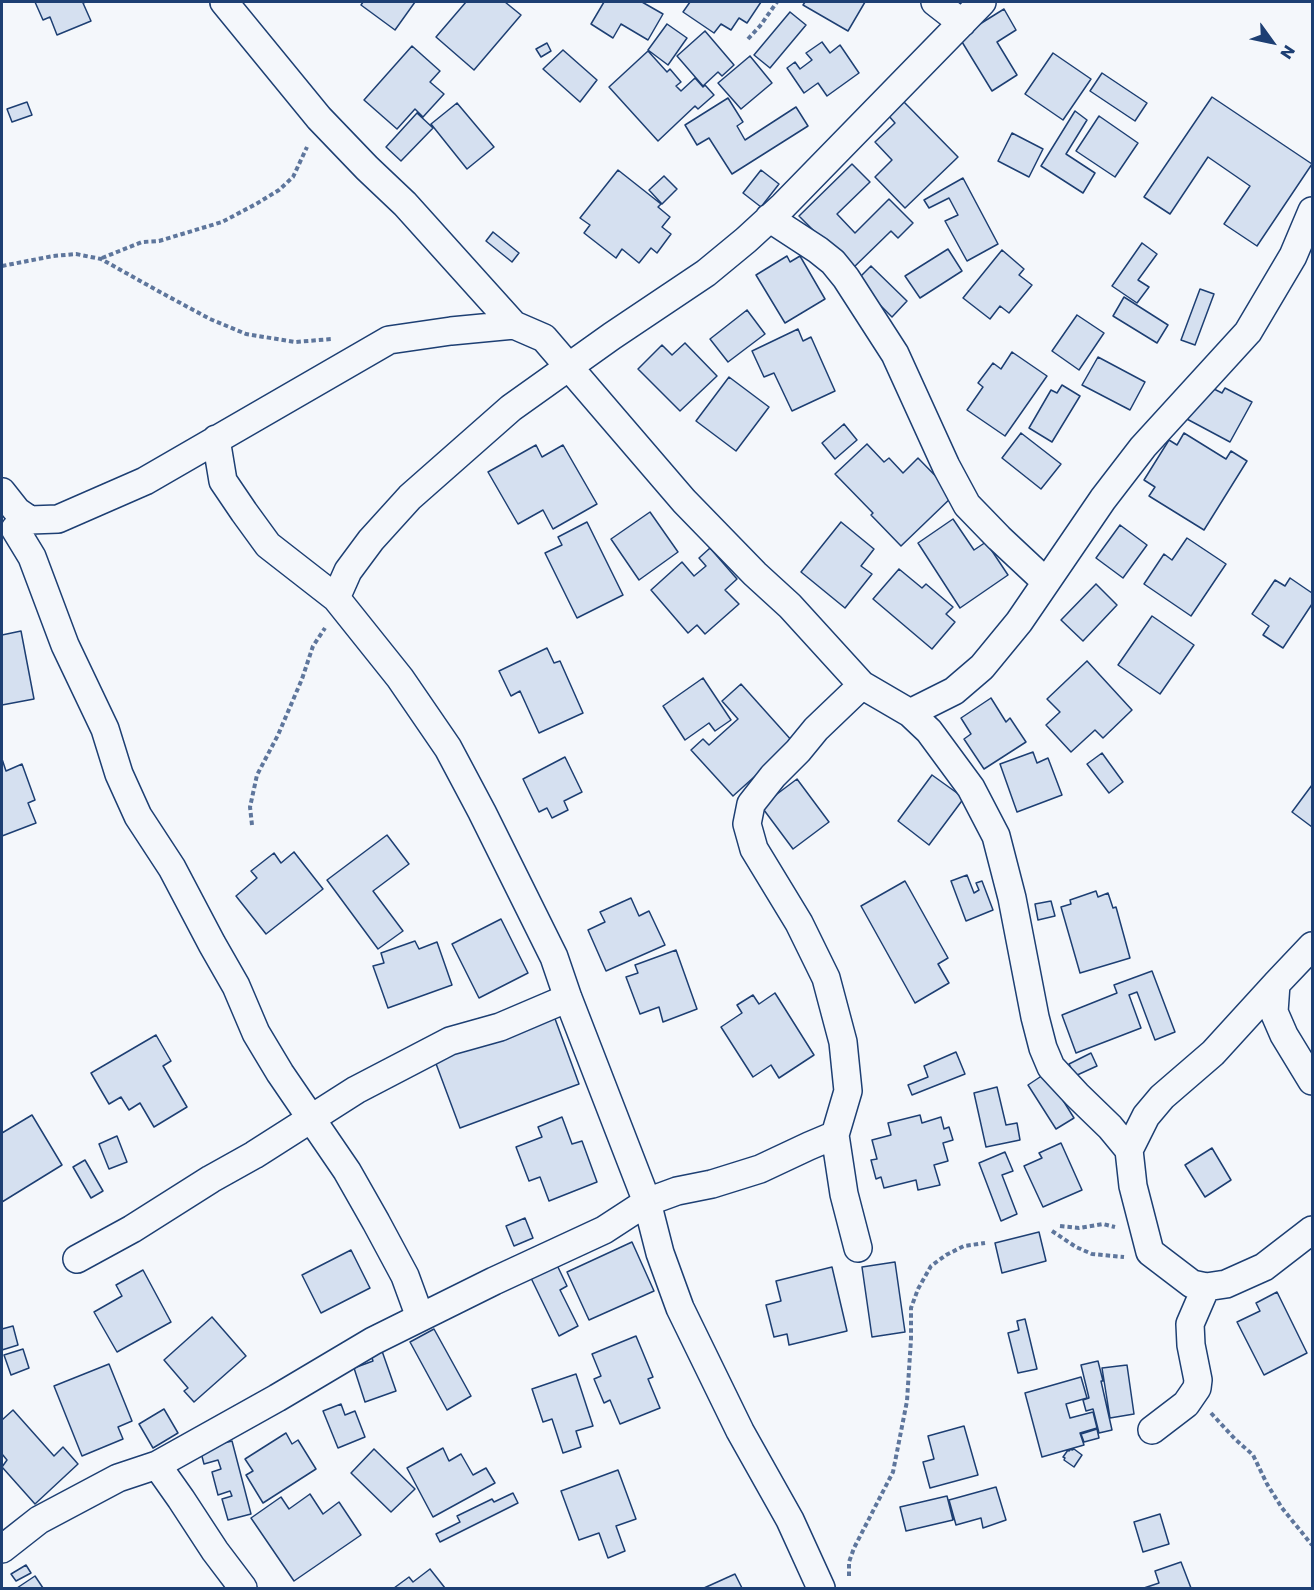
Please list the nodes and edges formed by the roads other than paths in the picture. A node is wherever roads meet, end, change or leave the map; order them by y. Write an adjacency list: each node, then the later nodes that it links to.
1 (935, 2): 4 (street)
2 (982, 2): 4 (street)
3 (230, 3): 7 (street)
4 (962, 23): 6 (street)
5 (1312, 211): 12 (street)
6 (769, 218): 8 (street); 12 (street)
7 (514, 325): 8 (street); 9 (street)
8 (569, 367): 13 (street); 14 (street)
9 (216, 439): 11 (street); 13 (street)
10 (2, 492): 11 (street)
11 (16, 528): 20 (street)
12 (1046, 582): 15 (street)
13 (338, 602): 18 (street)
14 (862, 685): 15 (street); 21 (street)
15 (910, 713): 22 (street)
16 (1312, 946): 17 (street)
17 (1276, 984): 19 (street); 22 (street)
18 (568, 998): 20 (street); 23 (street)
19 (1312, 1081)
20 (312, 1117): 26 (street); 28 (street)
21 (835, 1135): 23 (street); 25 (street)
22 (1129, 1150): 27 (street)
23 (647, 1202): 28 (street); 33 (street)
24 (1312, 1230): 27 (street)
25 (858, 1248)
26 (77, 1258)
27 (1206, 1287): 29 (street)
28 (420, 1317): 30 (street)
29 (1152, 1430)
30 (157, 1465): 31 (street); 32 (street)
31 (5, 1540)
32 (243, 1588)
33 (821, 1588)

